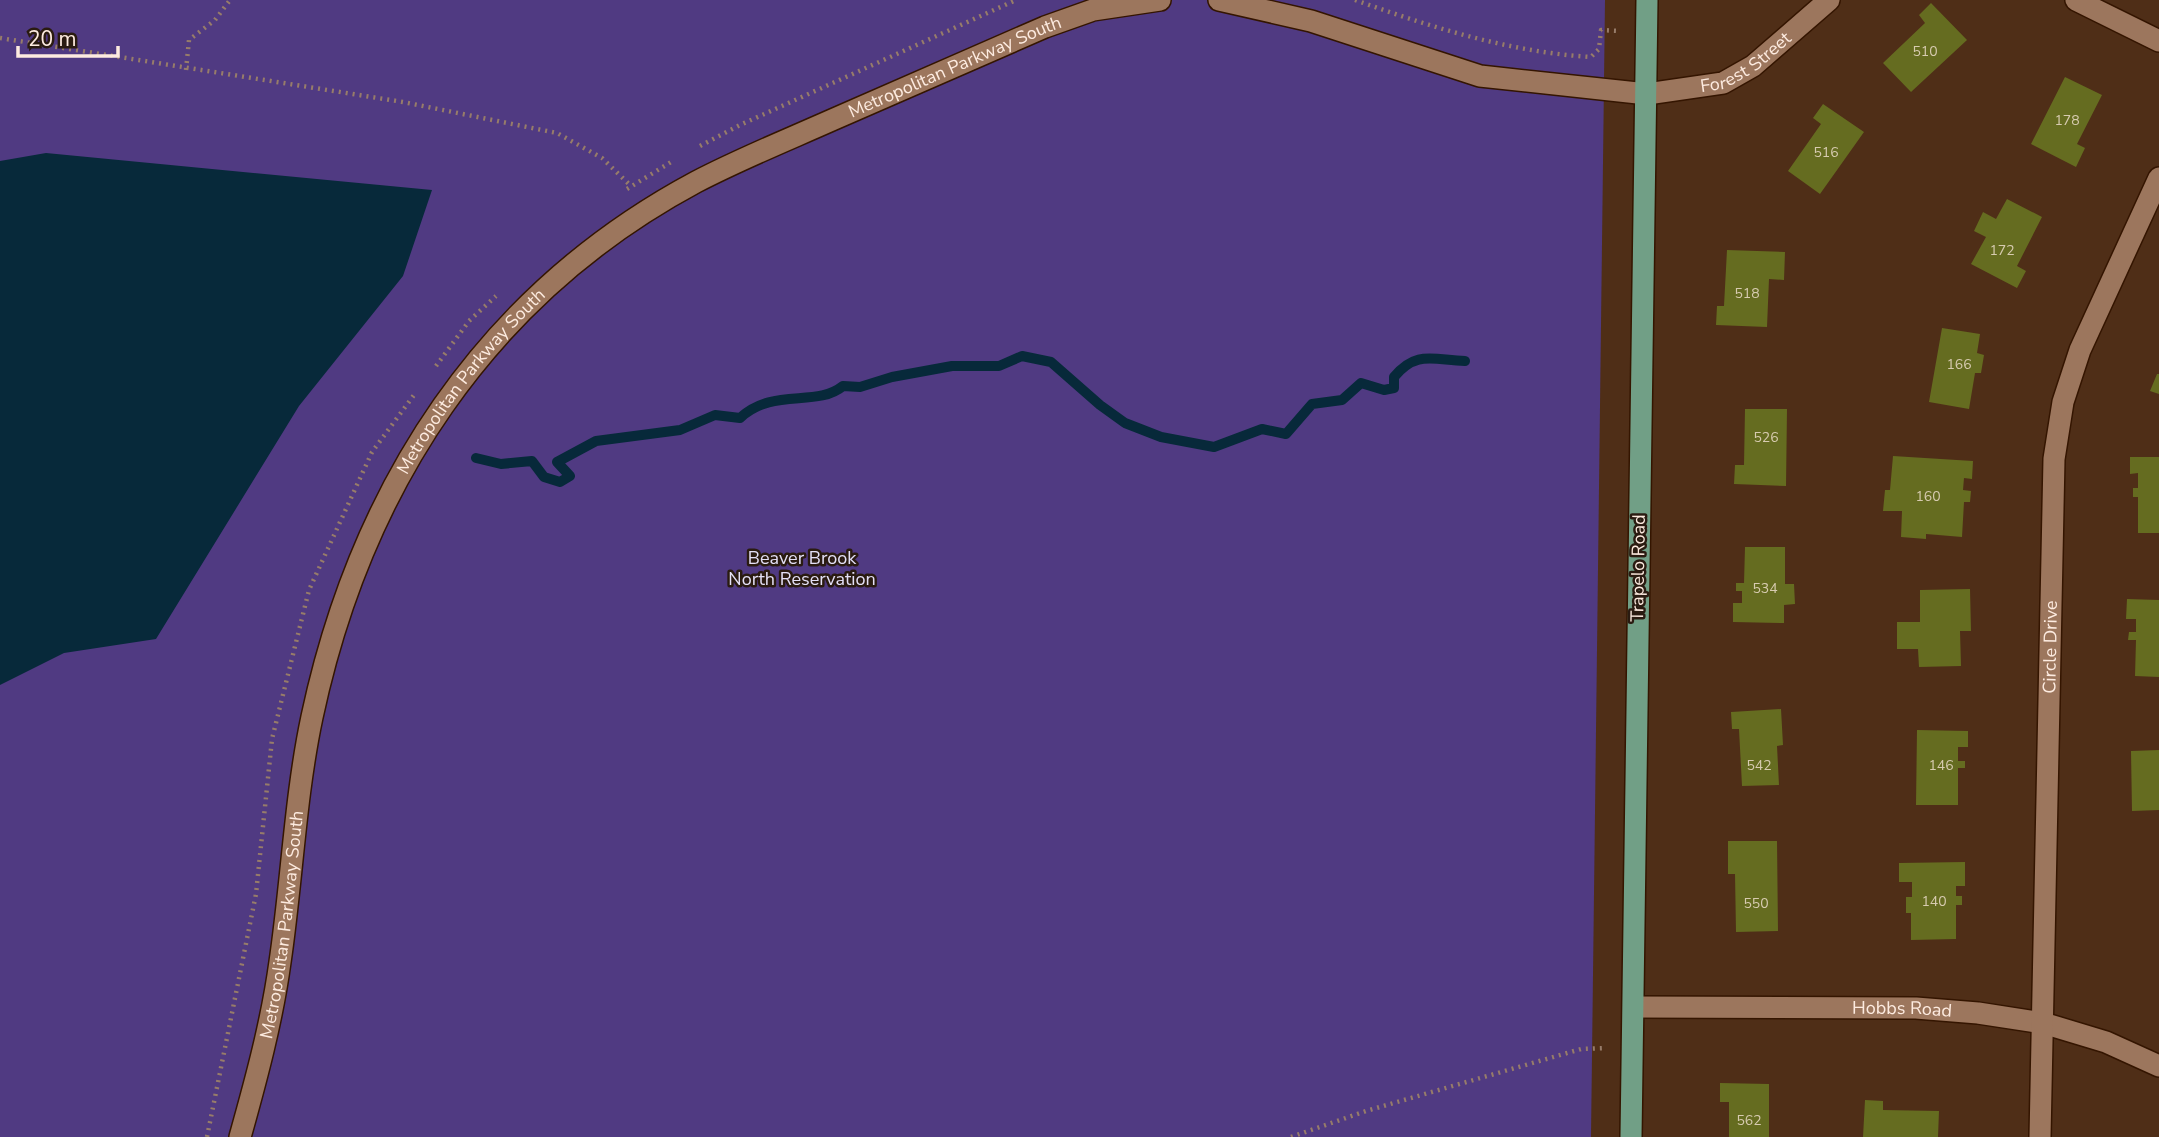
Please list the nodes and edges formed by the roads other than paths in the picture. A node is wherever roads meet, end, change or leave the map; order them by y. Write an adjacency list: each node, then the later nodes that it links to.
1 (1160, 0): 12 (street, Metropolitan Parkway South)
2 (1219, 0): 7 (street)
3 (1647, 0): 7 (main road, Trapelo Road)
4 (1829, 0): 7 (street, Forest Street)
5 (2076, 0): 6 (street)
6 (2159, 41)
7 (1647, 94): 9 (main road, Trapelo Road)
8 (2159, 178): 10 (street, Circle Drive)
9 (1634, 1007): 10 (street, Hobbs Road); 13 (main road, Trapelo Road)
10 (2043, 1023): 11 (street, Hobbs Road); 14 (street, Circle Drive)
11 (2159, 1066)
12 (240, 1137)
13 (1631, 1137)
14 (2040, 1137)

